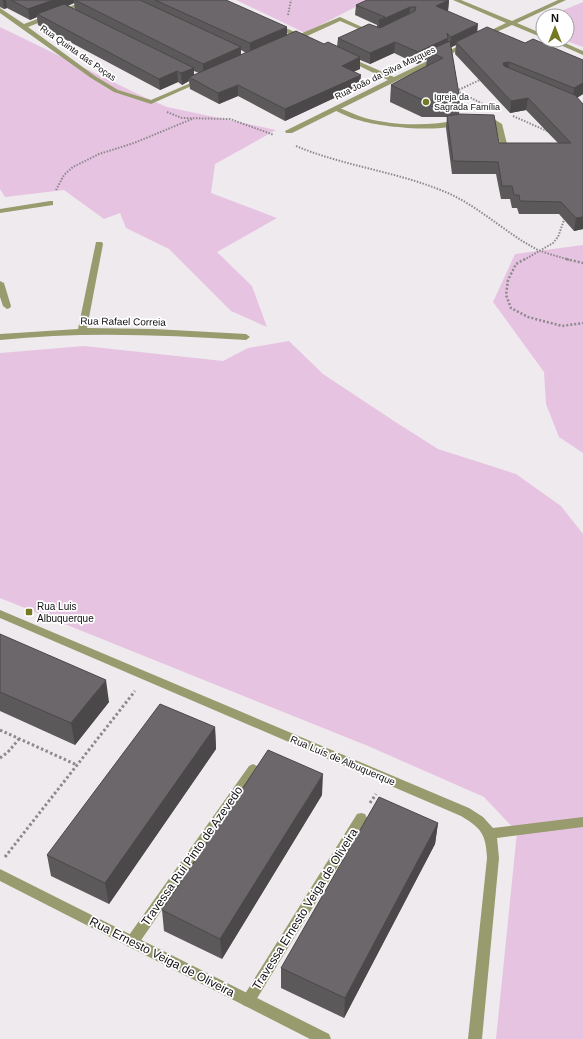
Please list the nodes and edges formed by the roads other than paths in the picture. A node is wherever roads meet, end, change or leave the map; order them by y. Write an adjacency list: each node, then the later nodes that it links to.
1 (93, 0): 5 (street)
2 (456, 0): 8 (street)
3 (562, 0): 8 (street, Rua João da Silva Marques)
4 (0, 10): 9 (street, Rua Quinta das Poças)
5 (67, 11): 6 (street); 9 (street)
6 (74, 14)
7 (265, 20): 12 (street)
8 (511, 22): 10 (street); 19 (street, Rua João da Silva Marques)
9 (24, 26): 18 (street, Rua Quinta das Poças)
10 (535, 32)
11 (379, 36): 12 (street)
12 (301, 37): 13 (street); 14 (street)
13 (308, 40)
14 (287, 43)
15 (571, 48): 16 (street)
16 (583, 53)
17 (344, 57): 19 (street)
18 (196, 76)
19 (394, 80): 20 (street, Rua João da Silva Marques)
20 (336, 108): 21 (street, Rua João da Silva Marques); 22 (street)
21 (289, 131)
22 (519, 146)
23 (50, 202): 24 (street)
24 (0, 211)
25 (99, 244): 28 (street)
26 (0, 283): 27 (street)
27 (7, 306)
28 (82, 330): 29 (street, Rua Rafael Correia); 30 (street, Rua Rafael Correia)
29 (0, 337)
30 (246, 338)
31 (0, 614): 35 (street, Rua Luís de Albuquerque)
32 (253, 769): 37 (street, Travessa Rui Pinto de Azevedo)
33 (361, 818): 38 (street, Travessa Ernesto Veiga de Oliveira)
34 (583, 822): 35 (street)
35 (491, 834): 40 (street)
36 (0, 875): 37 (street, Rua Ernesto Veiga de Oliveira)
37 (132, 942): 38 (street, Rua Ernesto Veiga de Oliveira)
38 (248, 1001): 39 (street, Rua Ernesto Veiga de Oliveira)
39 (324, 1039)
40 (475, 1039)

